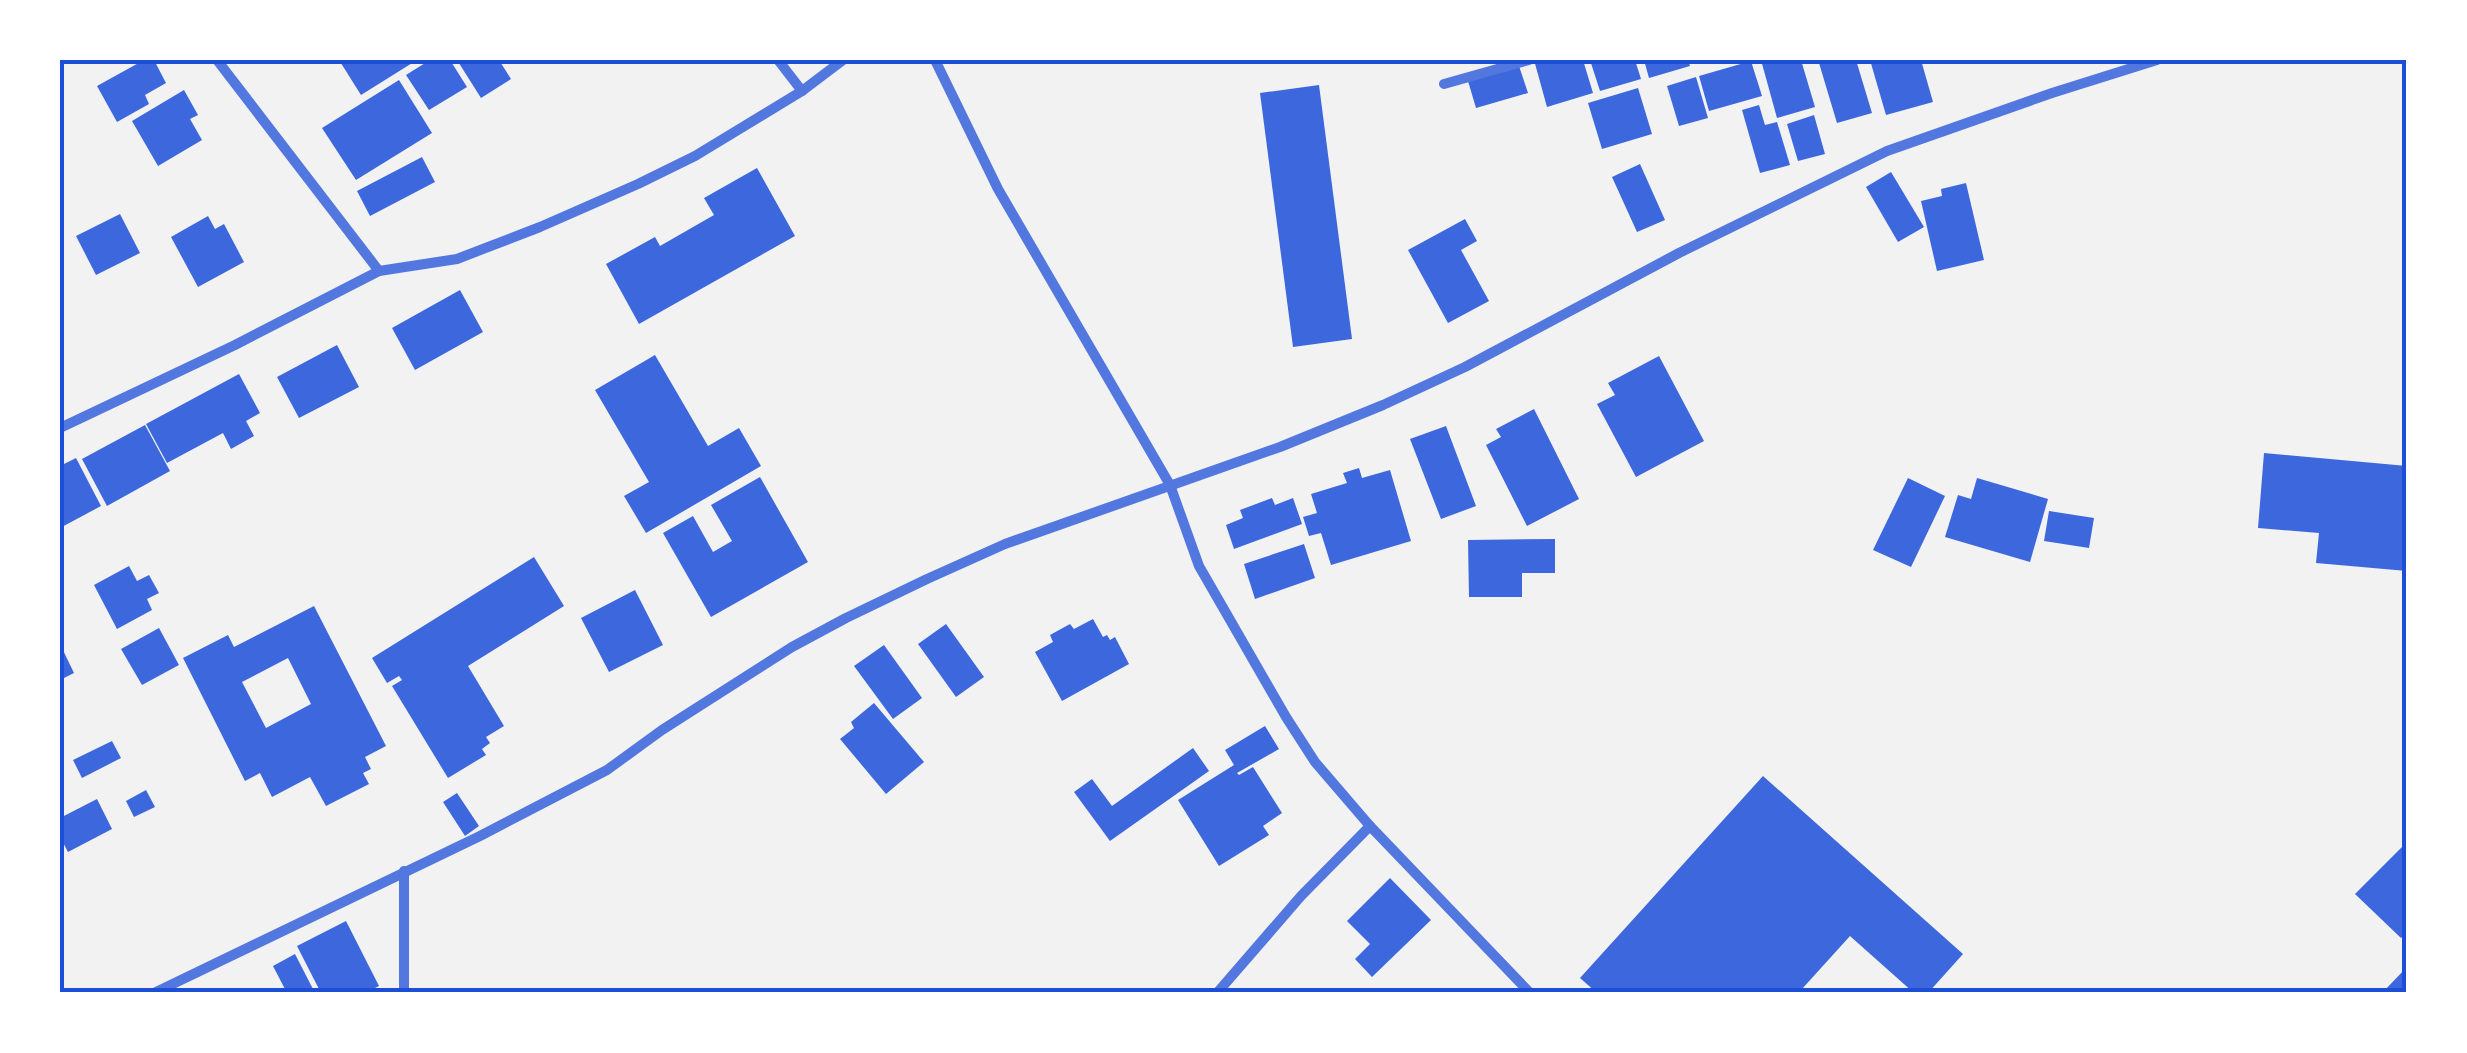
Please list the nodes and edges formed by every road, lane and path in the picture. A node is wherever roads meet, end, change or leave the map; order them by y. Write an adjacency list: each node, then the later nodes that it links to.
1 (217, 60): 9 (street)
2 (778, 60): 8 (street)
3 (843, 60): 8 (street)
4 (935, 60): 11 (street)
5 (1529, 60): 7 (street)
6 (2157, 60): 11 (street)
7 (1444, 84)
8 (802, 92): 9 (street)
9 (380, 271): 10 (street)
10 (60, 428)
11 (1170, 485): 12 (street); 13 (street)
12 (1370, 826): 16 (street); 17 (street)
13 (404, 871): 14 (street); 15 (street)
14 (154, 993)
15 (404, 993)
16 (1216, 993)
17 (1530, 993)

